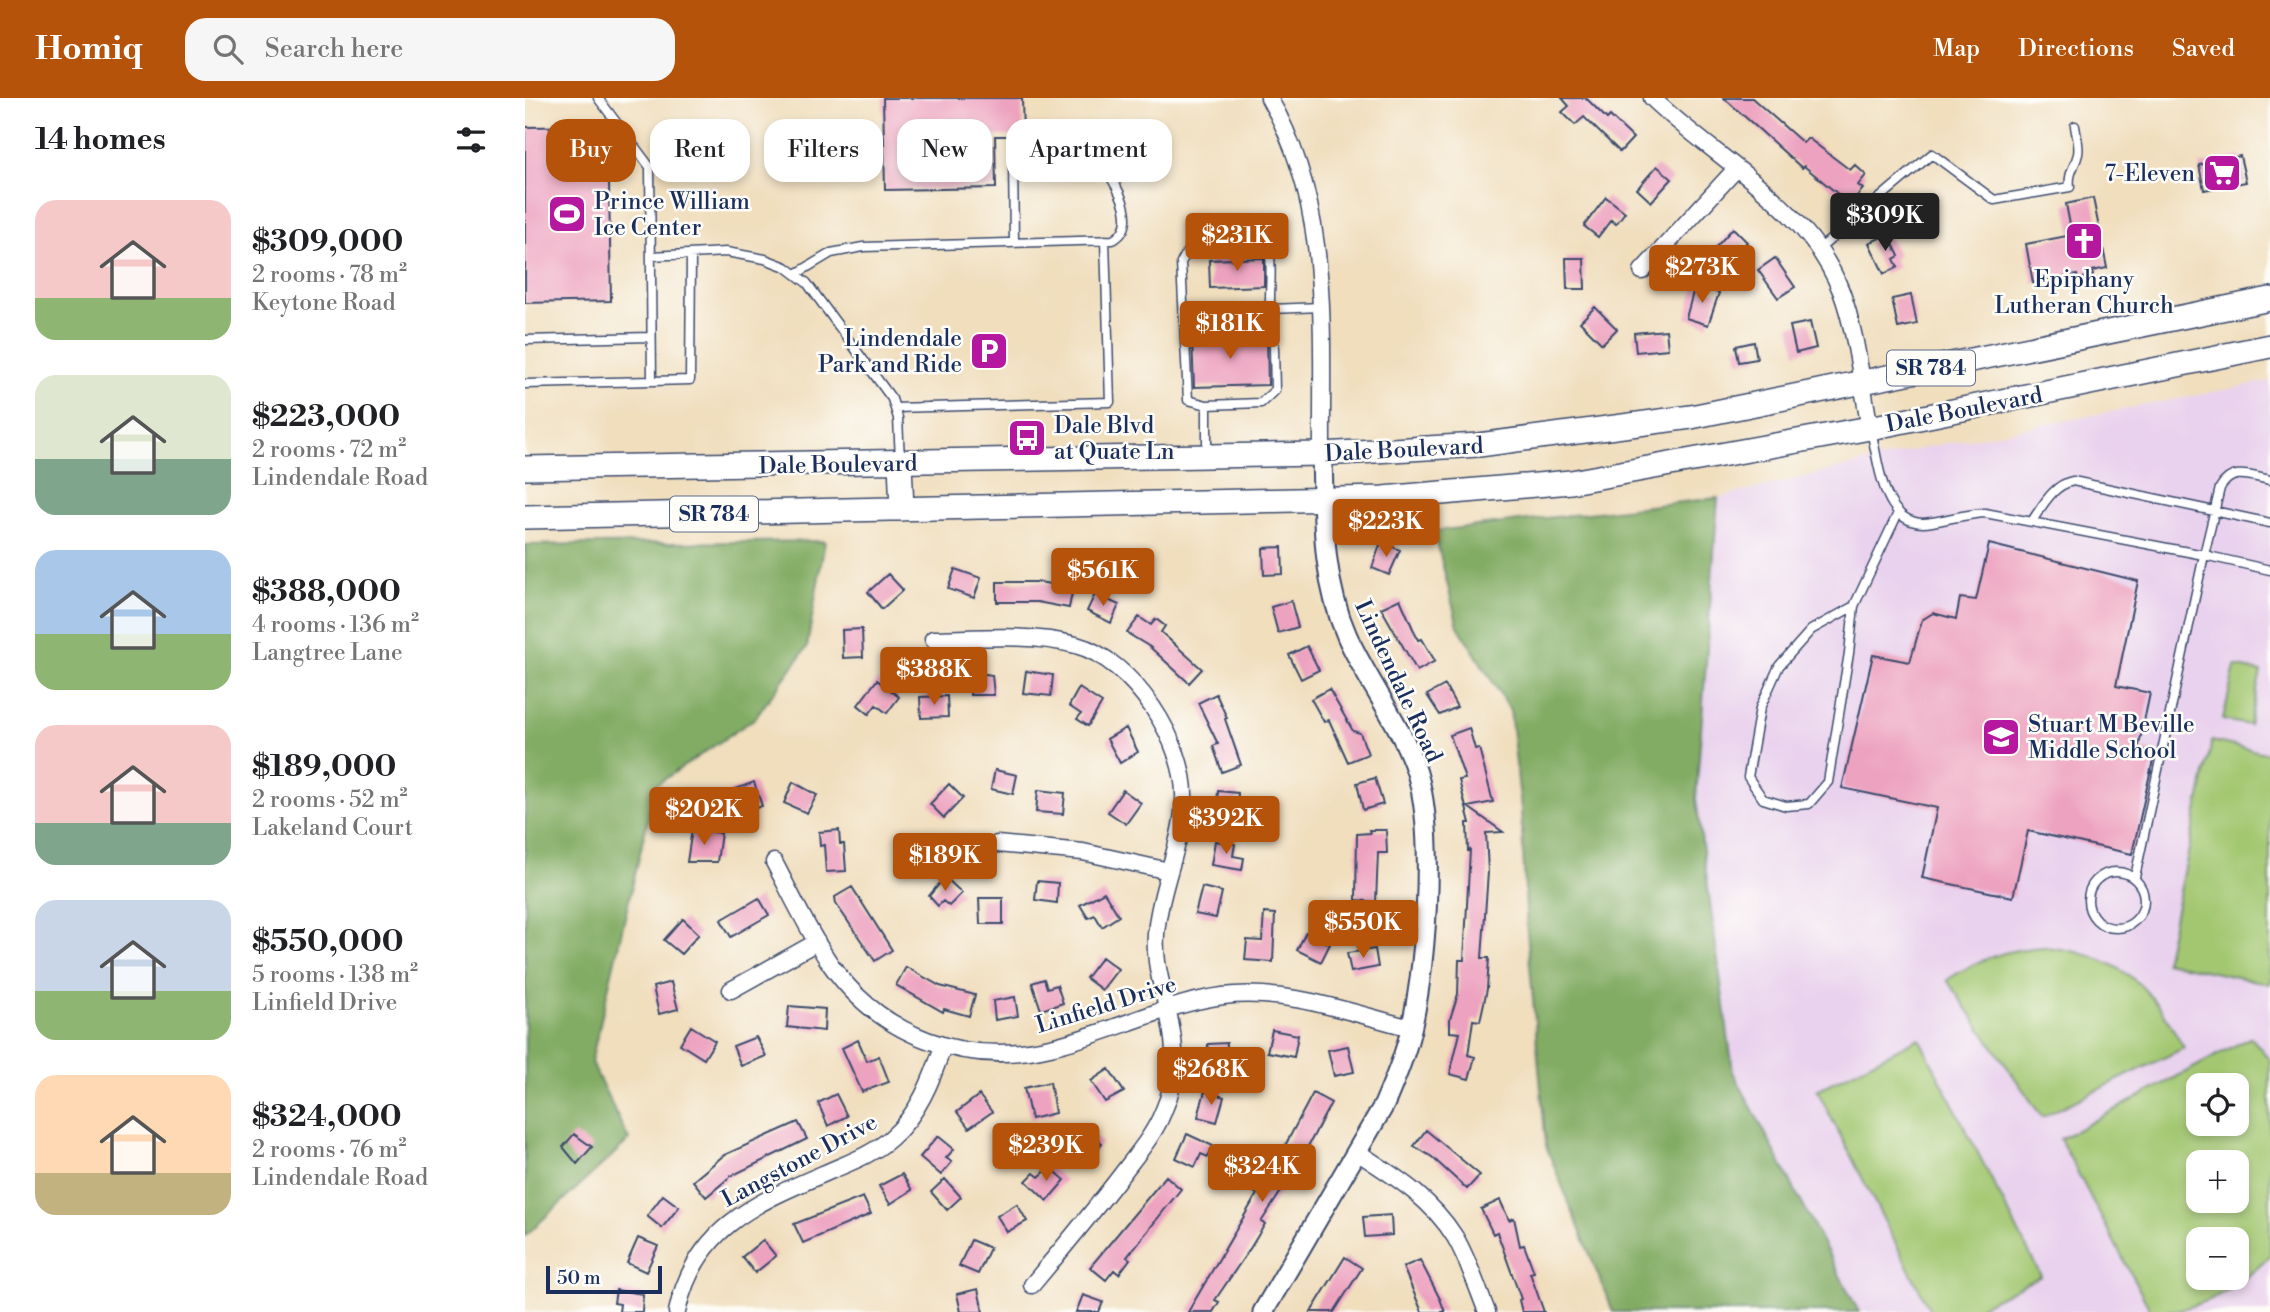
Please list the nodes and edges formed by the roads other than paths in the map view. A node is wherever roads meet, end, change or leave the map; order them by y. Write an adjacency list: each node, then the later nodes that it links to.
1 (598, 98): 10 (lane)
2 (1269, 98): 14 (street)
3 (1652, 98): 5 (street)
4 (2075, 126): 8 (lane)
5 (1735, 170): 8 (street); 11 (street)
6 (1105, 240): 7 (lane); 7 (lane); 24 (lane)
7 (1014, 243): 12 (lane)
8 (1818, 250): 21 (street)
9 (691, 254): 10 (lane); 12 (lane); 20 (lane)
10 (650, 256): 17 (lane)
11 (1642, 271)
12 (796, 274): 24 (lane)
13 (2270, 299): 21 (main road, Dale Boulevard / SR 784)
14 (1321, 307): 15 (lane); 26 (street)
15 (1272, 309): 16 (lane); 16 (lane); 23 (lane)
16 (1183, 311): 23 (lane)
17 (651, 337): 18 (lane); 20 (lane)
18 (525, 340)
19 (2270, 346): 25 (main road, Dale Boulevard / SR 784)
20 (652, 381): 22 (lane)
21 (1861, 382): 25 (street); 26 (main road, Dale Boulevard / SR 784)
22 (525, 384)
23 (1207, 405): 27 (lane)
24 (895, 408): 28 (lane)
25 (1870, 428): 31 (main road, Dale Boulevard / SR 784); 34 (lane)
26 (1322, 454): 27 (main road, Dale Boulevard / SR 784); 31 (street, Lindendale Road)
27 (1207, 456): 28 (main road, Dale Boulevard / SR 784)
28 (900, 463): 29 (main road, Dale Boulevard / SR 784); 32 (main road)
29 (525, 468)
30 (2270, 480): 33 (lane)
31 (1323, 500): 32 (main road, Dale Boulevard / SR 784); 49 (street, Lindendale Road)
32 (902, 509): 35 (main road, Dale Boulevard / SR 784)
33 (2214, 511): 36 (lane); 37 (lane); 38 (lane)
34 (1898, 513): 36 (lane); 40 (lane)
35 (525, 517)
36 (2032, 521): 38 (lane)
37 (2270, 523)
38 (2204, 555): 39 (lane); 45 (lane)
39 (2270, 570)
40 (1854, 606): 40 (lane)
41 (933, 639): 44 (street)
42 (997, 844): 44 (street)
43 (774, 862): 46 (street, Linfield Drive)
44 (1169, 871): 48 (street)
45 (2135, 877): 45 (lane)
46 (817, 942): 47 (street); 50 (street, Linfield Drive)
47 (731, 990)
48 (1166, 1010): 49 (street, Linfield Drive); 50 (street, Linfield Drive); 52 (street)
49 (1411, 1028): 51 (street, Lindendale Road)
50 (943, 1046): 53 (street, Langstone Drive)
51 (1357, 1152): 54 (street, Lindendale Road); 55 (street)
52 (1032, 1284)
53 (677, 1312)
54 (1263, 1312)
55 (1487, 1312)

